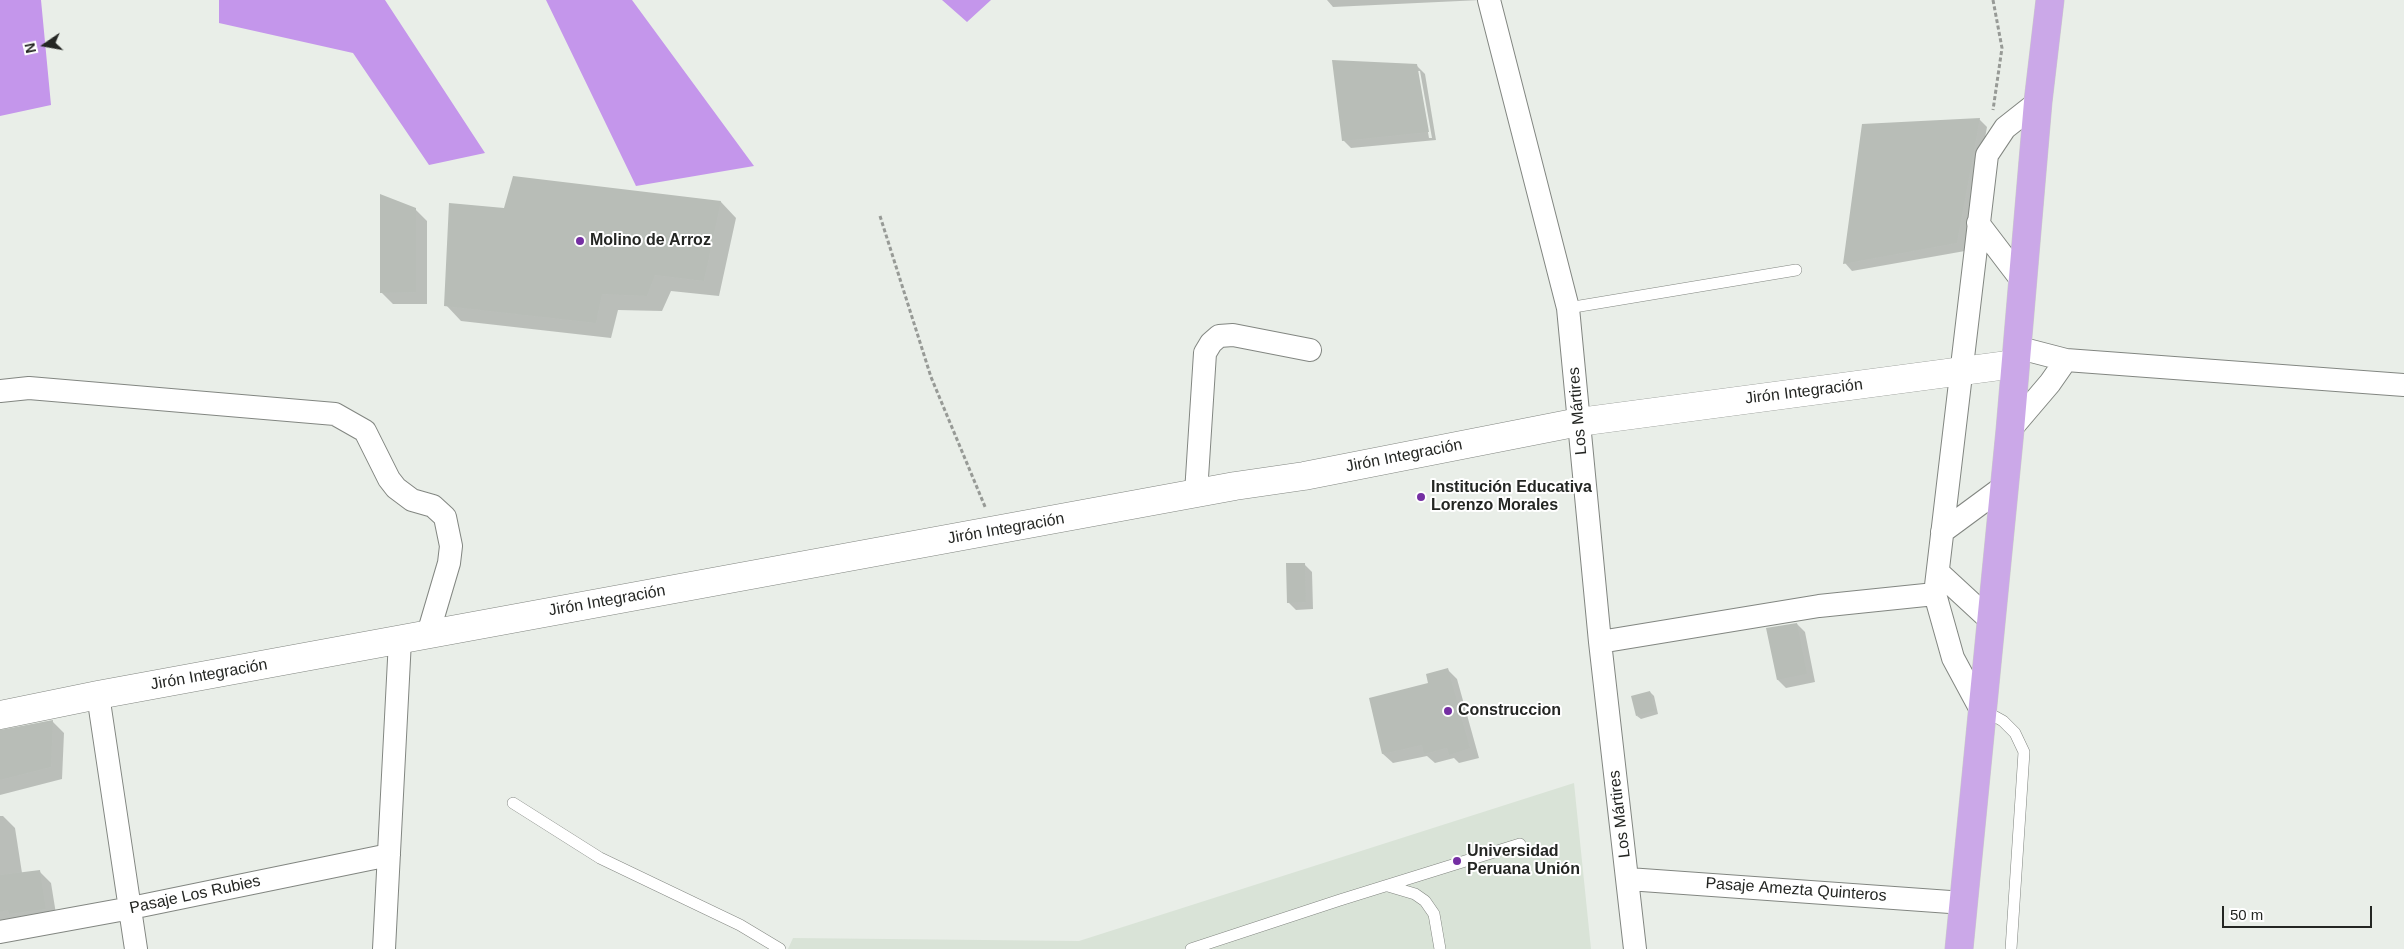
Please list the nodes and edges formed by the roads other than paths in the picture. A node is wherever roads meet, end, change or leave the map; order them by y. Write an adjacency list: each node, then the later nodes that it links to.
1 (1488, 0): 7 (street, Los Mártires)
2 (2050, 0): 3 (main road)
3 (2038, 102): 4 (street); 6 (main road)
4 (1978, 223): 6 (street); 11 (street)
5 (1796, 270): 7 (lane)
6 (2023, 282): 9 (main road)
7 (1568, 308): 14 (street, Los Mártires)
8 (1310, 350): 17 (street)
9 (2015, 355): 10 (street); 11 (street, Jirón Integración); 15 (main road)
10 (2066, 360): 12 (street); 15 (street)
11 (1961, 372): 14 (street, Jirón Integración); 18 (street)
12 (2404, 385)
13 (0, 391): 22 (street)
14 (1579, 422): 17 (street, Jirón Integración); 24 (street, Los Mártires)
15 (2010, 430): 16 (main road)
16 (2003, 487): 18 (street); 21 (main road)
17 (1196, 494): 22 (street, Jirón Integración)
18 (1942, 532): 19 (street)
19 (1938, 572): 20 (street); 21 (street)
20 (1935, 594): 24 (street); 26 (street)
21 (1990, 620): 26 (main road)
22 (428, 634): 23 (street, Jirón Integración)
23 (400, 640): 25 (street, Jirón Integración); 30 (street)
24 (1600, 642): 31 (street, Los Mártires)
25 (98, 695): 27 (street, Jirón Integración); 34 (street)
26 (1981, 710): 33 (main road); 43 (lane)
27 (0, 715)
28 (513, 804): 38 (lane)
29 (1520, 844): 32 (lane)
30 (389, 855): 34 (street, Pasaje Los Rubies); 37 (street)
31 (1628, 879): 33 (street, Pasaje Amezta Quinteros); 41 (street, Los Mártires)
32 (1386, 886): 39 (lane); 40 (lane)
33 (1964, 902): 42 (main road)
34 (131, 908): 35 (street, Pasaje Los Rubies); 36 (street)
35 (0, 932)
36 (136, 949)
37 (384, 949)
38 (780, 949)
39 (1191, 949)
40 (1440, 949)
41 (1635, 949)
42 (1959, 949)
43 (2011, 949)

